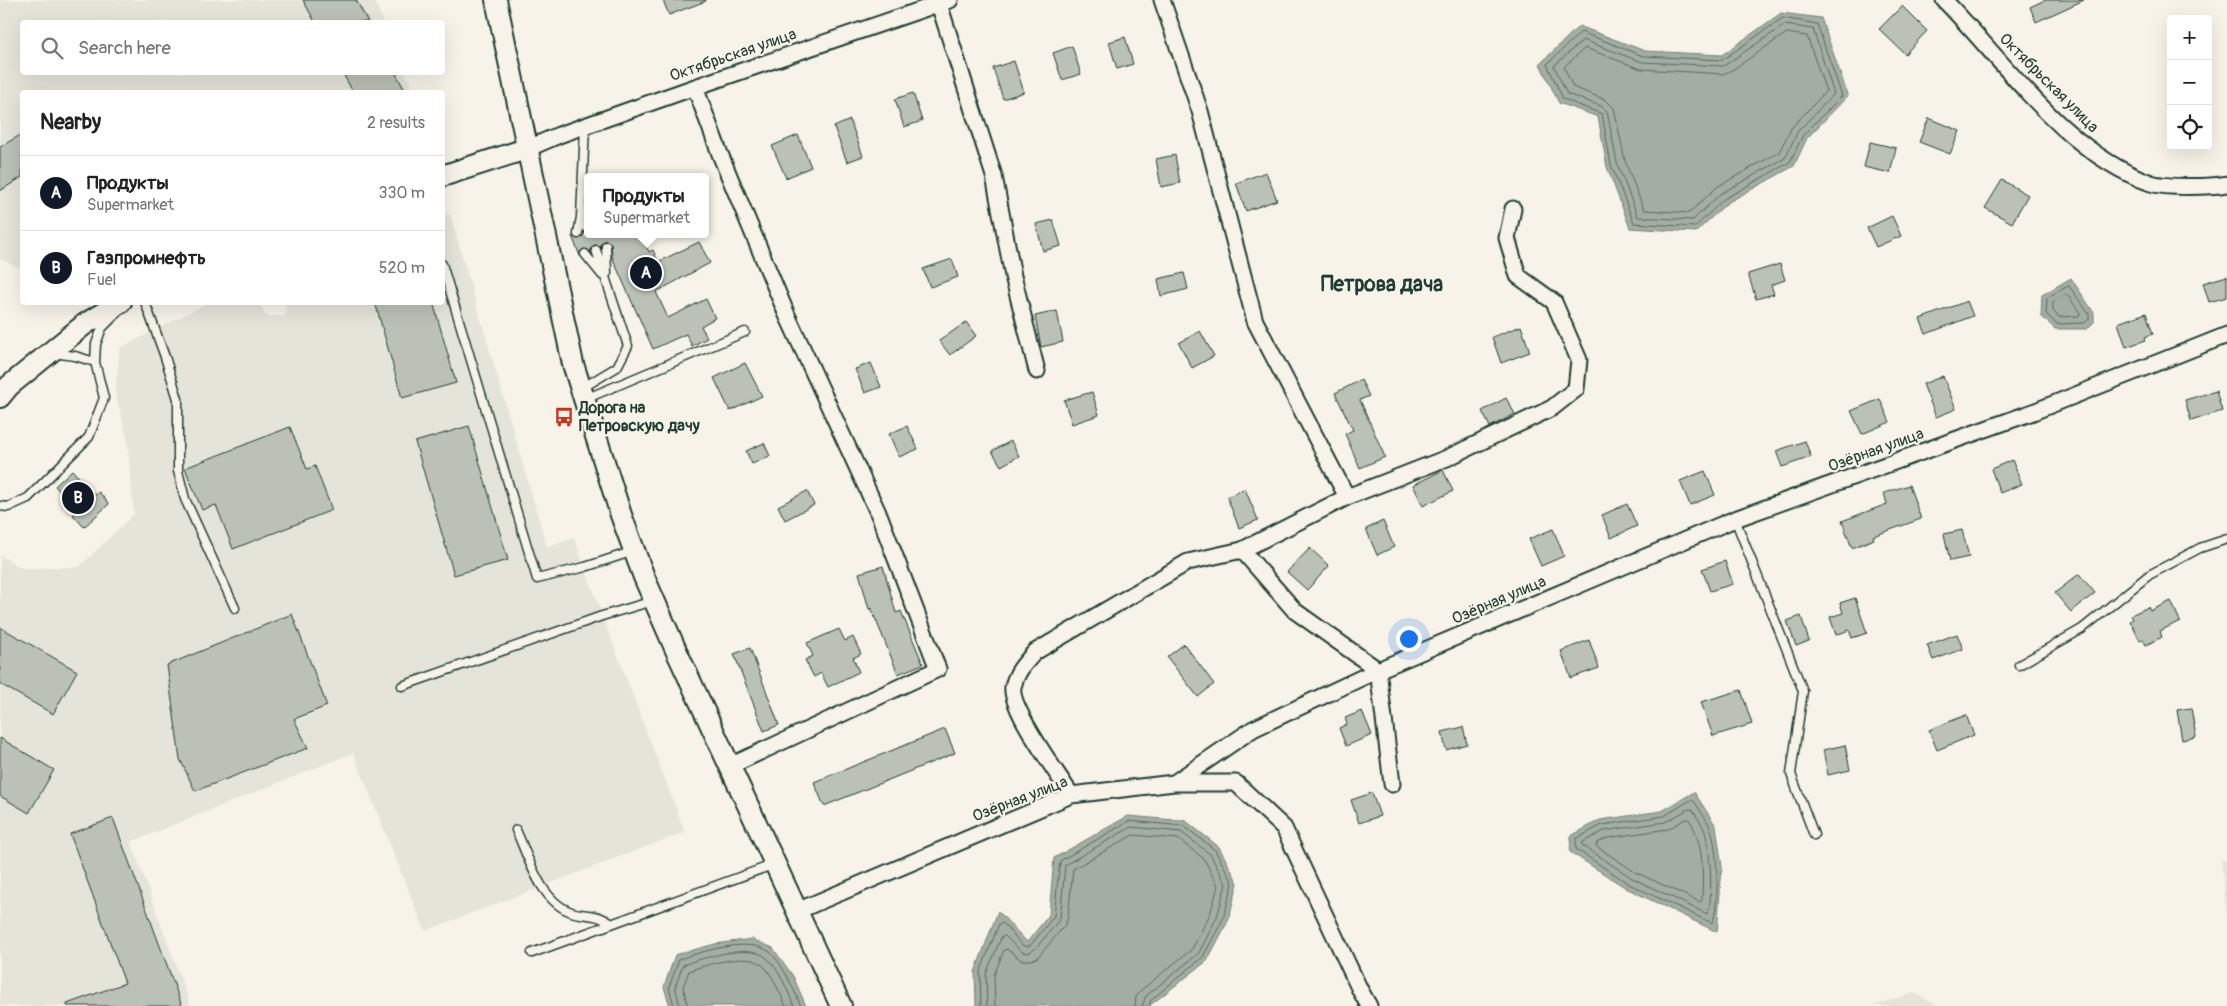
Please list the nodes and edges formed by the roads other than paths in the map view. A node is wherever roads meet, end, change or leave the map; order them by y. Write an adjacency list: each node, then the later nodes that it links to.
1 (496, 0): 7 (main road)
2 (1162, 0): 29 (street)
3 (1944, 0): 10 (street, Октябрьская улица)
4 (945, 2): 5 (street, Октябрьская улица); 26 (street)
5 (695, 87): 6 (street, Октябрьская улица); 40 (street)
6 (585, 126): 7 (street, Октябрьская улица); 8 (lane)
7 (529, 148): 9 (main road); 28 (main road)
8 (584, 173)
9 (445, 175)
10 (2227, 184)
11 (1513, 209): 29 (street)
12 (584, 218): 13 (lane)
13 (578, 234)
14 (606, 246): 18 (lane)
15 (596, 250): 18 (lane)
16 (585, 254): 18 (lane)
17 (445, 274): 34 (lane)
18 (607, 280): 28 (lane)
19 (116, 305): 24 (main road)
20 (125, 305): 25 (lane)
21 (146, 305): 36 (lane)
22 (745, 332): 28 (lane)
23 (2227, 335): 31 (street, Озёрная улица)
24 (48, 353): 25 (lane); 27 (main road)
25 (95, 362): 30 (lane)
26 (1037, 371)
27 (5, 388)
28 (582, 395): 34 (main road)
29 (1347, 497): 33 (street)
30 (0, 506)
31 (1735, 519): 38 (street, Озёрная улица); 45 (lane)
32 (2227, 539): 37 (lane)
33 (1242, 550): 38 (street); 43 (street)
34 (634, 551): 35 (main road)
35 (654, 600): 39 (lane); 40 (main road)
36 (236, 608)
37 (2019, 665)
38 (1378, 670): 41 (street, Озёрная улица); 42 (street)
39 (402, 686)
40 (730, 766): 46 (main road)
41 (1174, 783): 43 (street, Озёрная улица); 51 (street)
42 (1392, 784)
43 (1071, 795): 47 (street, Озёрная улица)
44 (516, 830): 48 (lane)
45 (1814, 835)
46 (774, 864): 47 (main road); 48 (lane)
47 (797, 911): 50 (main road)
48 (611, 924): 49 (lane)
49 (532, 952)
50 (841, 1006)
51 (1369, 1006)

